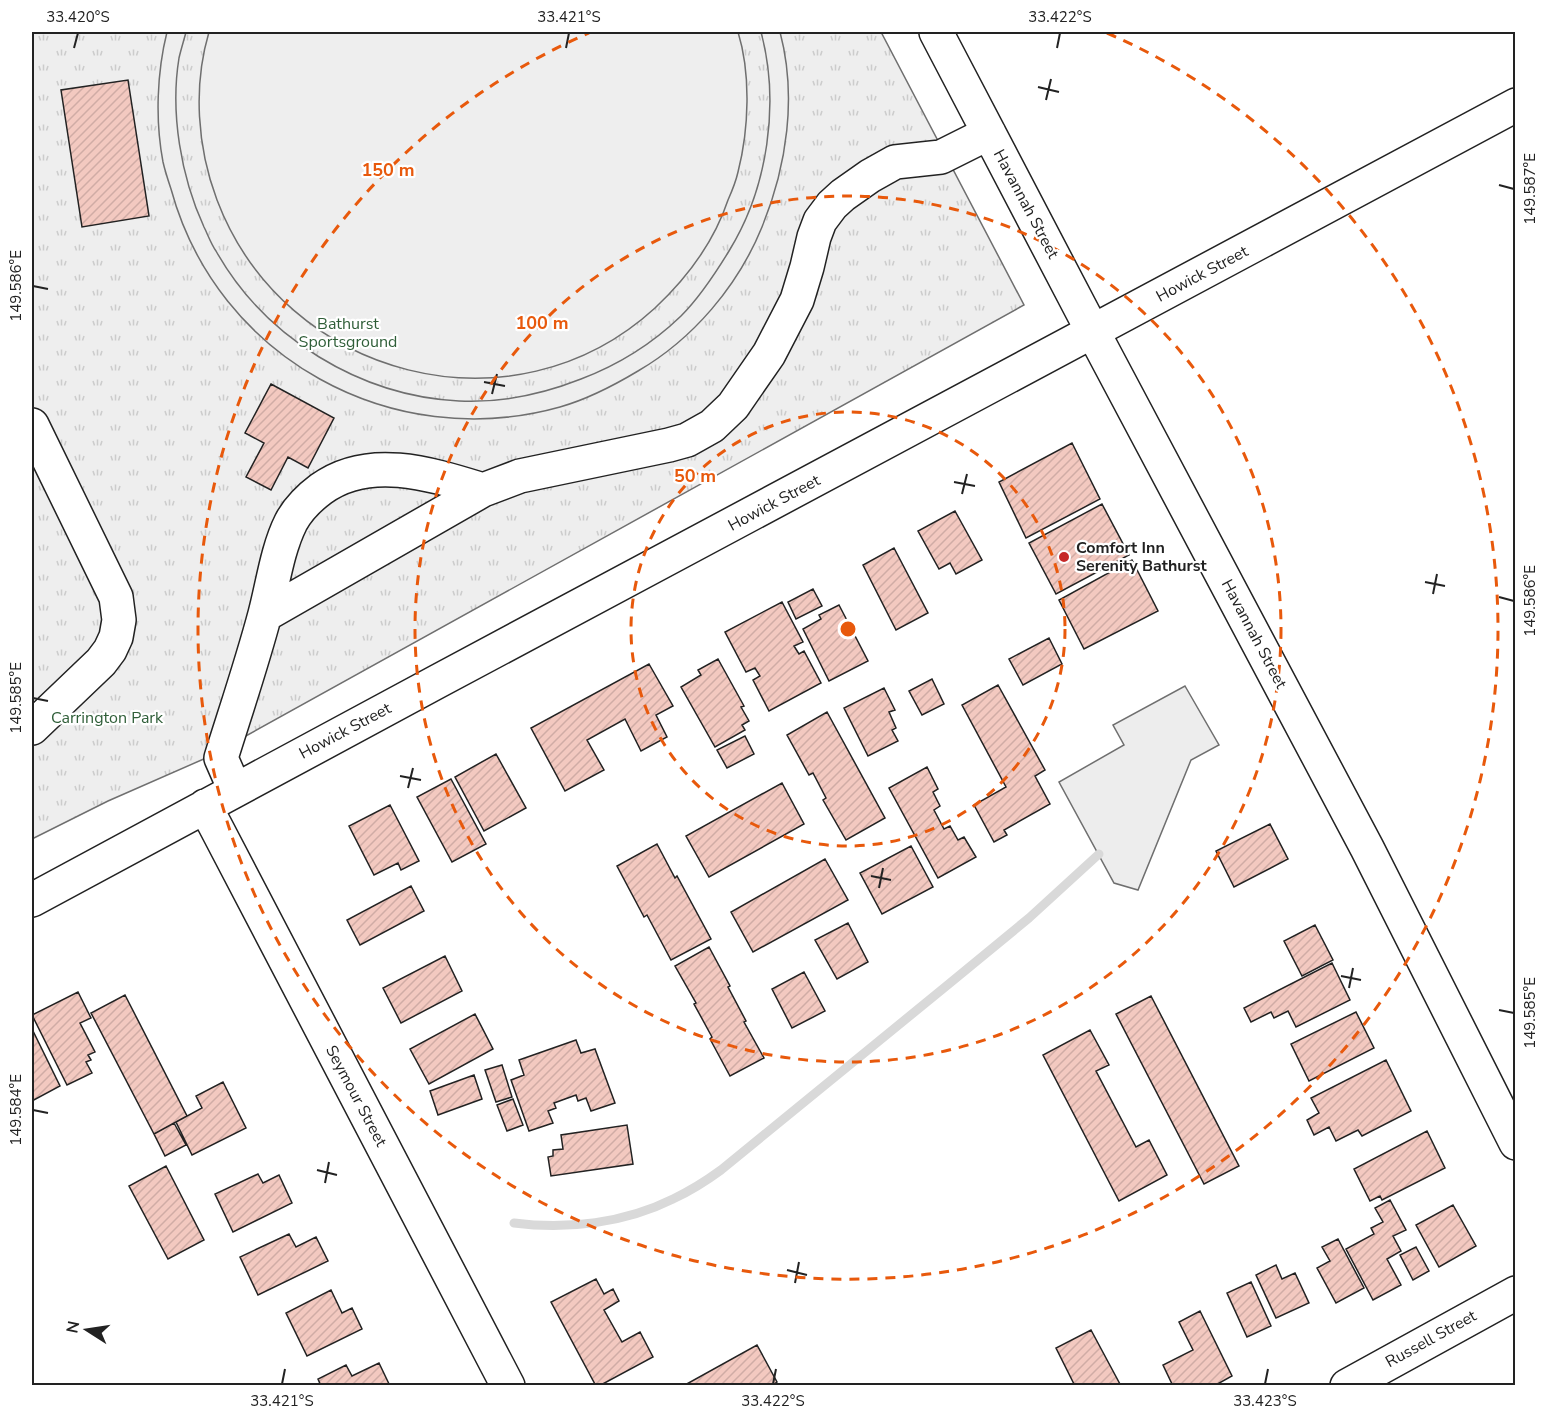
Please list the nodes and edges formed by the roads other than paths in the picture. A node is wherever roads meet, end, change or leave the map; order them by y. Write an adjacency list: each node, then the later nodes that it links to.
1 (936, 32): 3 (street, Havannah Street)
2 (1515, 105): 4 (street, Howick Street)
3 (989, 133): 4 (street, Havannah Street); 6 (street)
4 (1093, 332): 9 (street, Howick Street); 12 (street, Havannah Street)
5 (32, 425): 8 (street)
6 (483, 490): 7 (street); 7 (street)
7 (265, 615): 9 (street)
8 (32, 728)
9 (235, 789): 10 (street, Howick Street)
10 (205, 806): 11 (street, Howick Street); 14 (street, Seymour Street)
11 (32, 900)
12 (1515, 1143)
13 (1515, 1293): 15 (street, Russell Street)
14 (508, 1386)
15 (1347, 1386)

